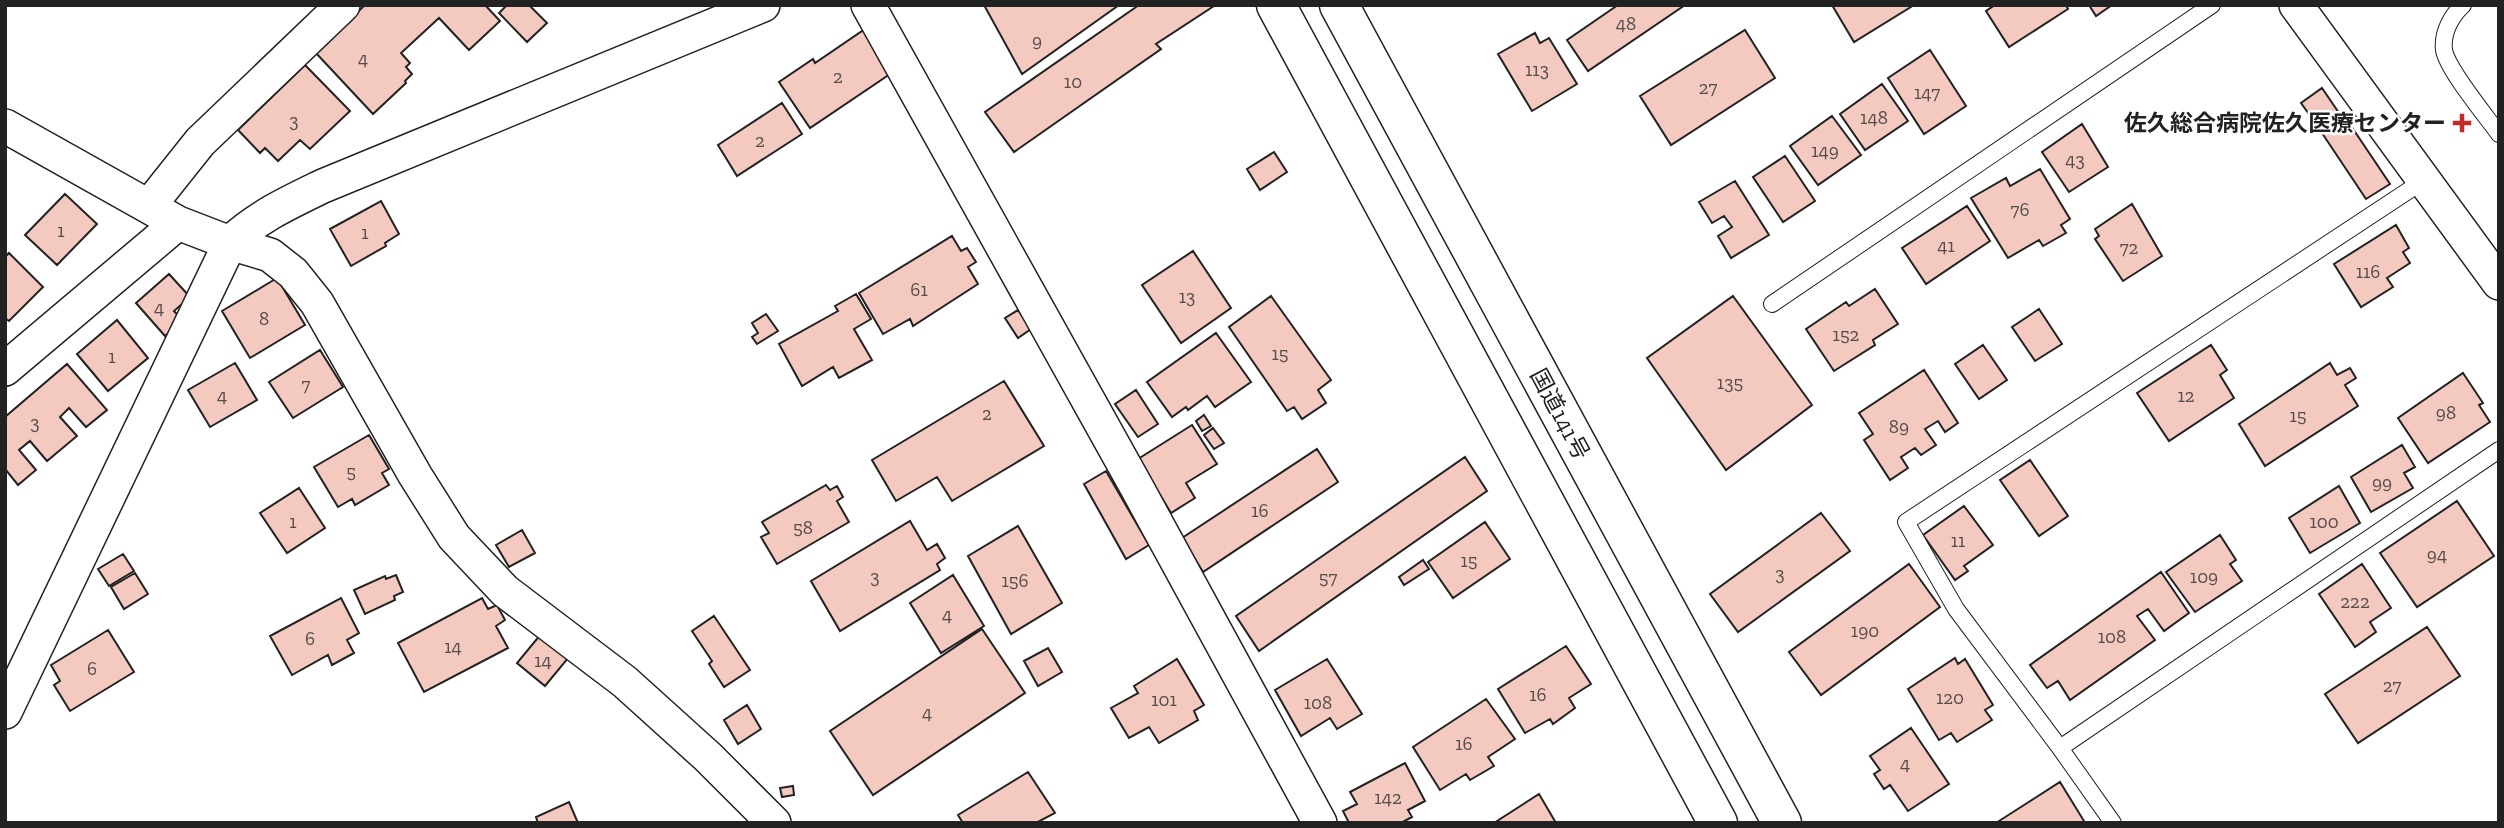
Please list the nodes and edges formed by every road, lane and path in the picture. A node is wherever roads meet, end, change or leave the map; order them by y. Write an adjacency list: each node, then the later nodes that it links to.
1 (342, 5): 12 (street)
2 (763, 5): 14 (street)
3 (868, 5): 22 (street)
4 (1276, 5): 23 (highway)
5 (1339, 5): 24 (highway, 国道141号)
6 (2212, 5): 16 (lane)
7 (2296, 5): 11 (street)
8 (2463, 5): 10 (lane)
9 (5, 126): 12 (street)
10 (2499, 134)
11 (2423, 181): 15 (street); 20 (lane)
12 (149, 206): 13 (street)
13 (178, 223): 14 (street); 17 (street)
14 (230, 243): 19 (street); 21 (street)
15 (2499, 283)
16 (1772, 304)
17 (5, 369)
18 (2499, 450): 20 (lane)
19 (5, 712)
20 (2060, 748): 25 (lane)
21 (774, 823)
22 (1320, 823)
23 (1718, 823)
24 (1782, 823)
25 (2113, 823)

